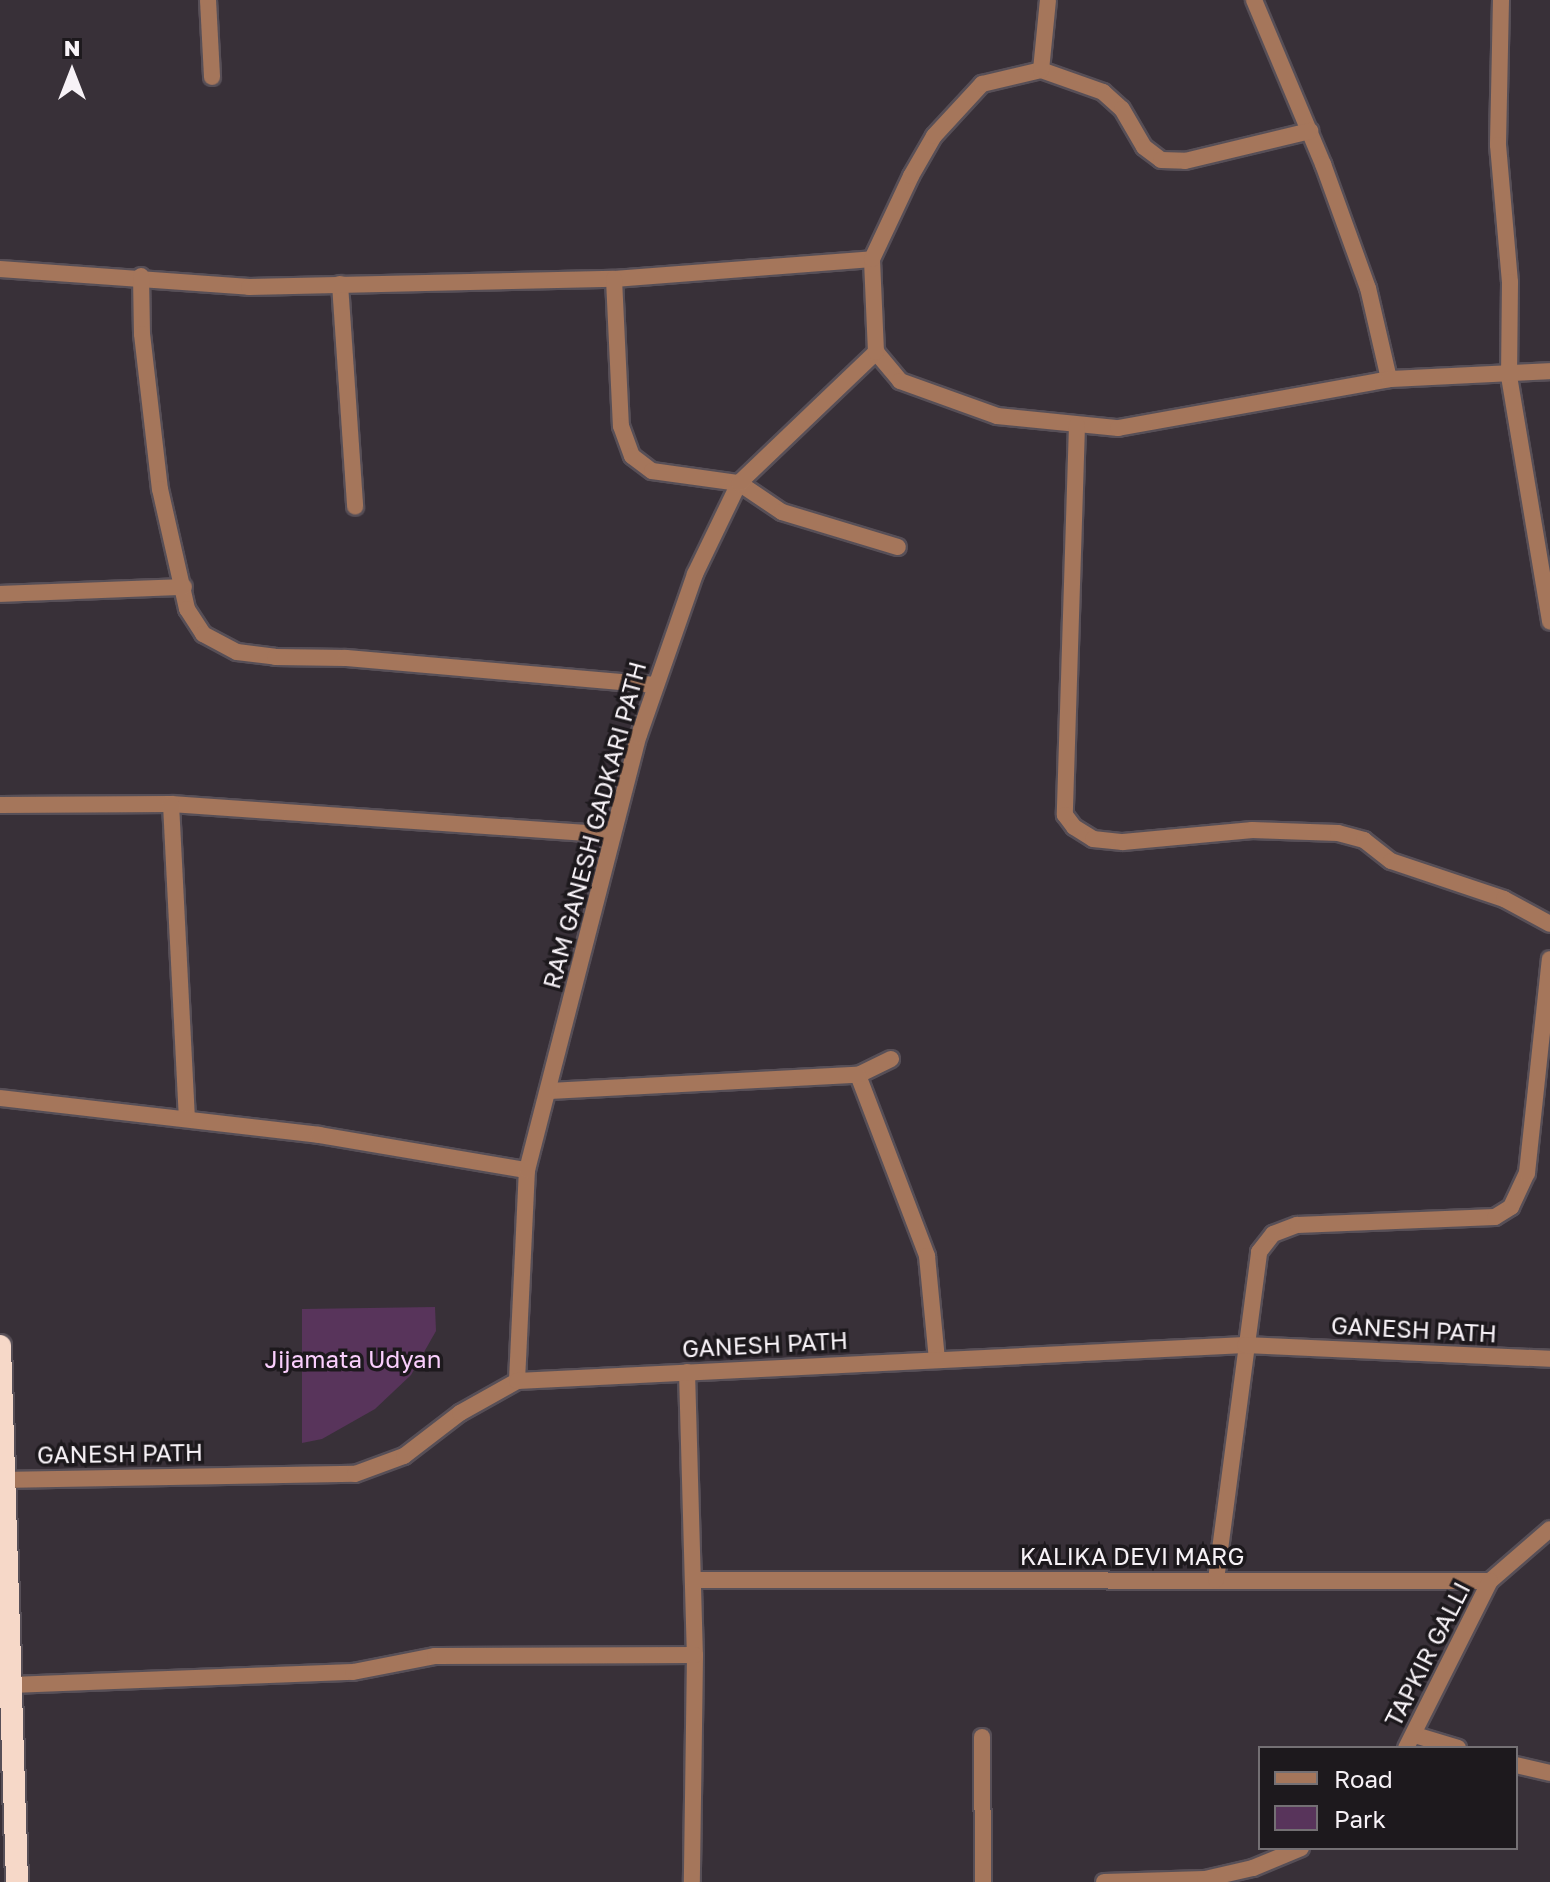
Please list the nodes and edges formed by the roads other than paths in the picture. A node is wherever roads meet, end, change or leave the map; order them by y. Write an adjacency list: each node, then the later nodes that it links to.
1 (208, 0): 6 (street)
2 (1048, 0): 5 (street)
3 (1254, 0): 7 (street)
4 (1501, 0): 15 (street)
5 (1041, 70): 7 (street); 8 (street)
6 (212, 77)
7 (1310, 131): 16 (street)
8 (872, 259): 11 (street); 13 (street)
9 (0, 269): 10 (street)
10 (141, 276): 12 (street); 21 (street)
11 (614, 279): 12 (street); 18 (street)
12 (340, 284): 19 (street)
13 (876, 352): 17 (street); 18 (street, RAM GANESH GADKARI PATH)
14 (1550, 371): 15 (street)
15 (1509, 376): 16 (street); 23 (street)
16 (1389, 379): 17 (street)
17 (1077, 425): 28 (street)
18 (739, 483): 20 (street); 24 (street, RAM GANESH GADKARI PATH)
19 (355, 506)
20 (898, 547)
21 (184, 587): 22 (street); 24 (street)
22 (0, 594)
23 (1550, 622)
24 (653, 685): 27 (street, RAM GANESH GADKARI PATH)
25 (171, 804): 26 (street); 27 (street); 34 (street)
26 (0, 805)
27 (612, 835): 32 (street, RAM GANESH GADKARI PATH)
28 (1550, 924)
29 (1550, 959): 36 (street)
30 (891, 1059): 31 (street)
31 (858, 1075): 32 (street); 39 (street)
32 (548, 1091): 35 (street, RAM GANESH GADKARI PATH)
33 (0, 1098): 34 (street)
34 (187, 1119): 35 (street)
35 (527, 1170): 41 (street, RAM GANESH GADKARI PATH)
36 (1245, 1345): 38 (street, GANESH PATH); 39 (street, GANESH PATH); 45 (street)
37 (0, 1346): 42 (highway)
38 (1550, 1359)
39 (937, 1360): 40 (street, GANESH PATH)
40 (687, 1372): 41 (street, GANESH PATH); 44 (street)
41 (517, 1381): 42 (street, GANESH PATH)
42 (4, 1480): 48 (highway)
43 (1550, 1529): 46 (street)
44 (694, 1580): 45 (street, KALIKA DEVI MARG); 47 (street)
45 (1216, 1580): 46 (street, KALIKA DEVI MARG)
46 (1490, 1581): 50 (street, TAPKIR GALLI)
47 (695, 1655): 48 (street); 56 (street)
48 (11, 1685): 55 (highway)
49 (982, 1737): 57 (street)
50 (1410, 1742): 51 (street)
51 (1442, 1746)
52 (1518, 1765): 53 (street)
53 (1550, 1773)
54 (1296, 1850): 58 (street)
55 (17, 1882)
56 (692, 1882)
57 (983, 1882)
58 (1104, 1882)

